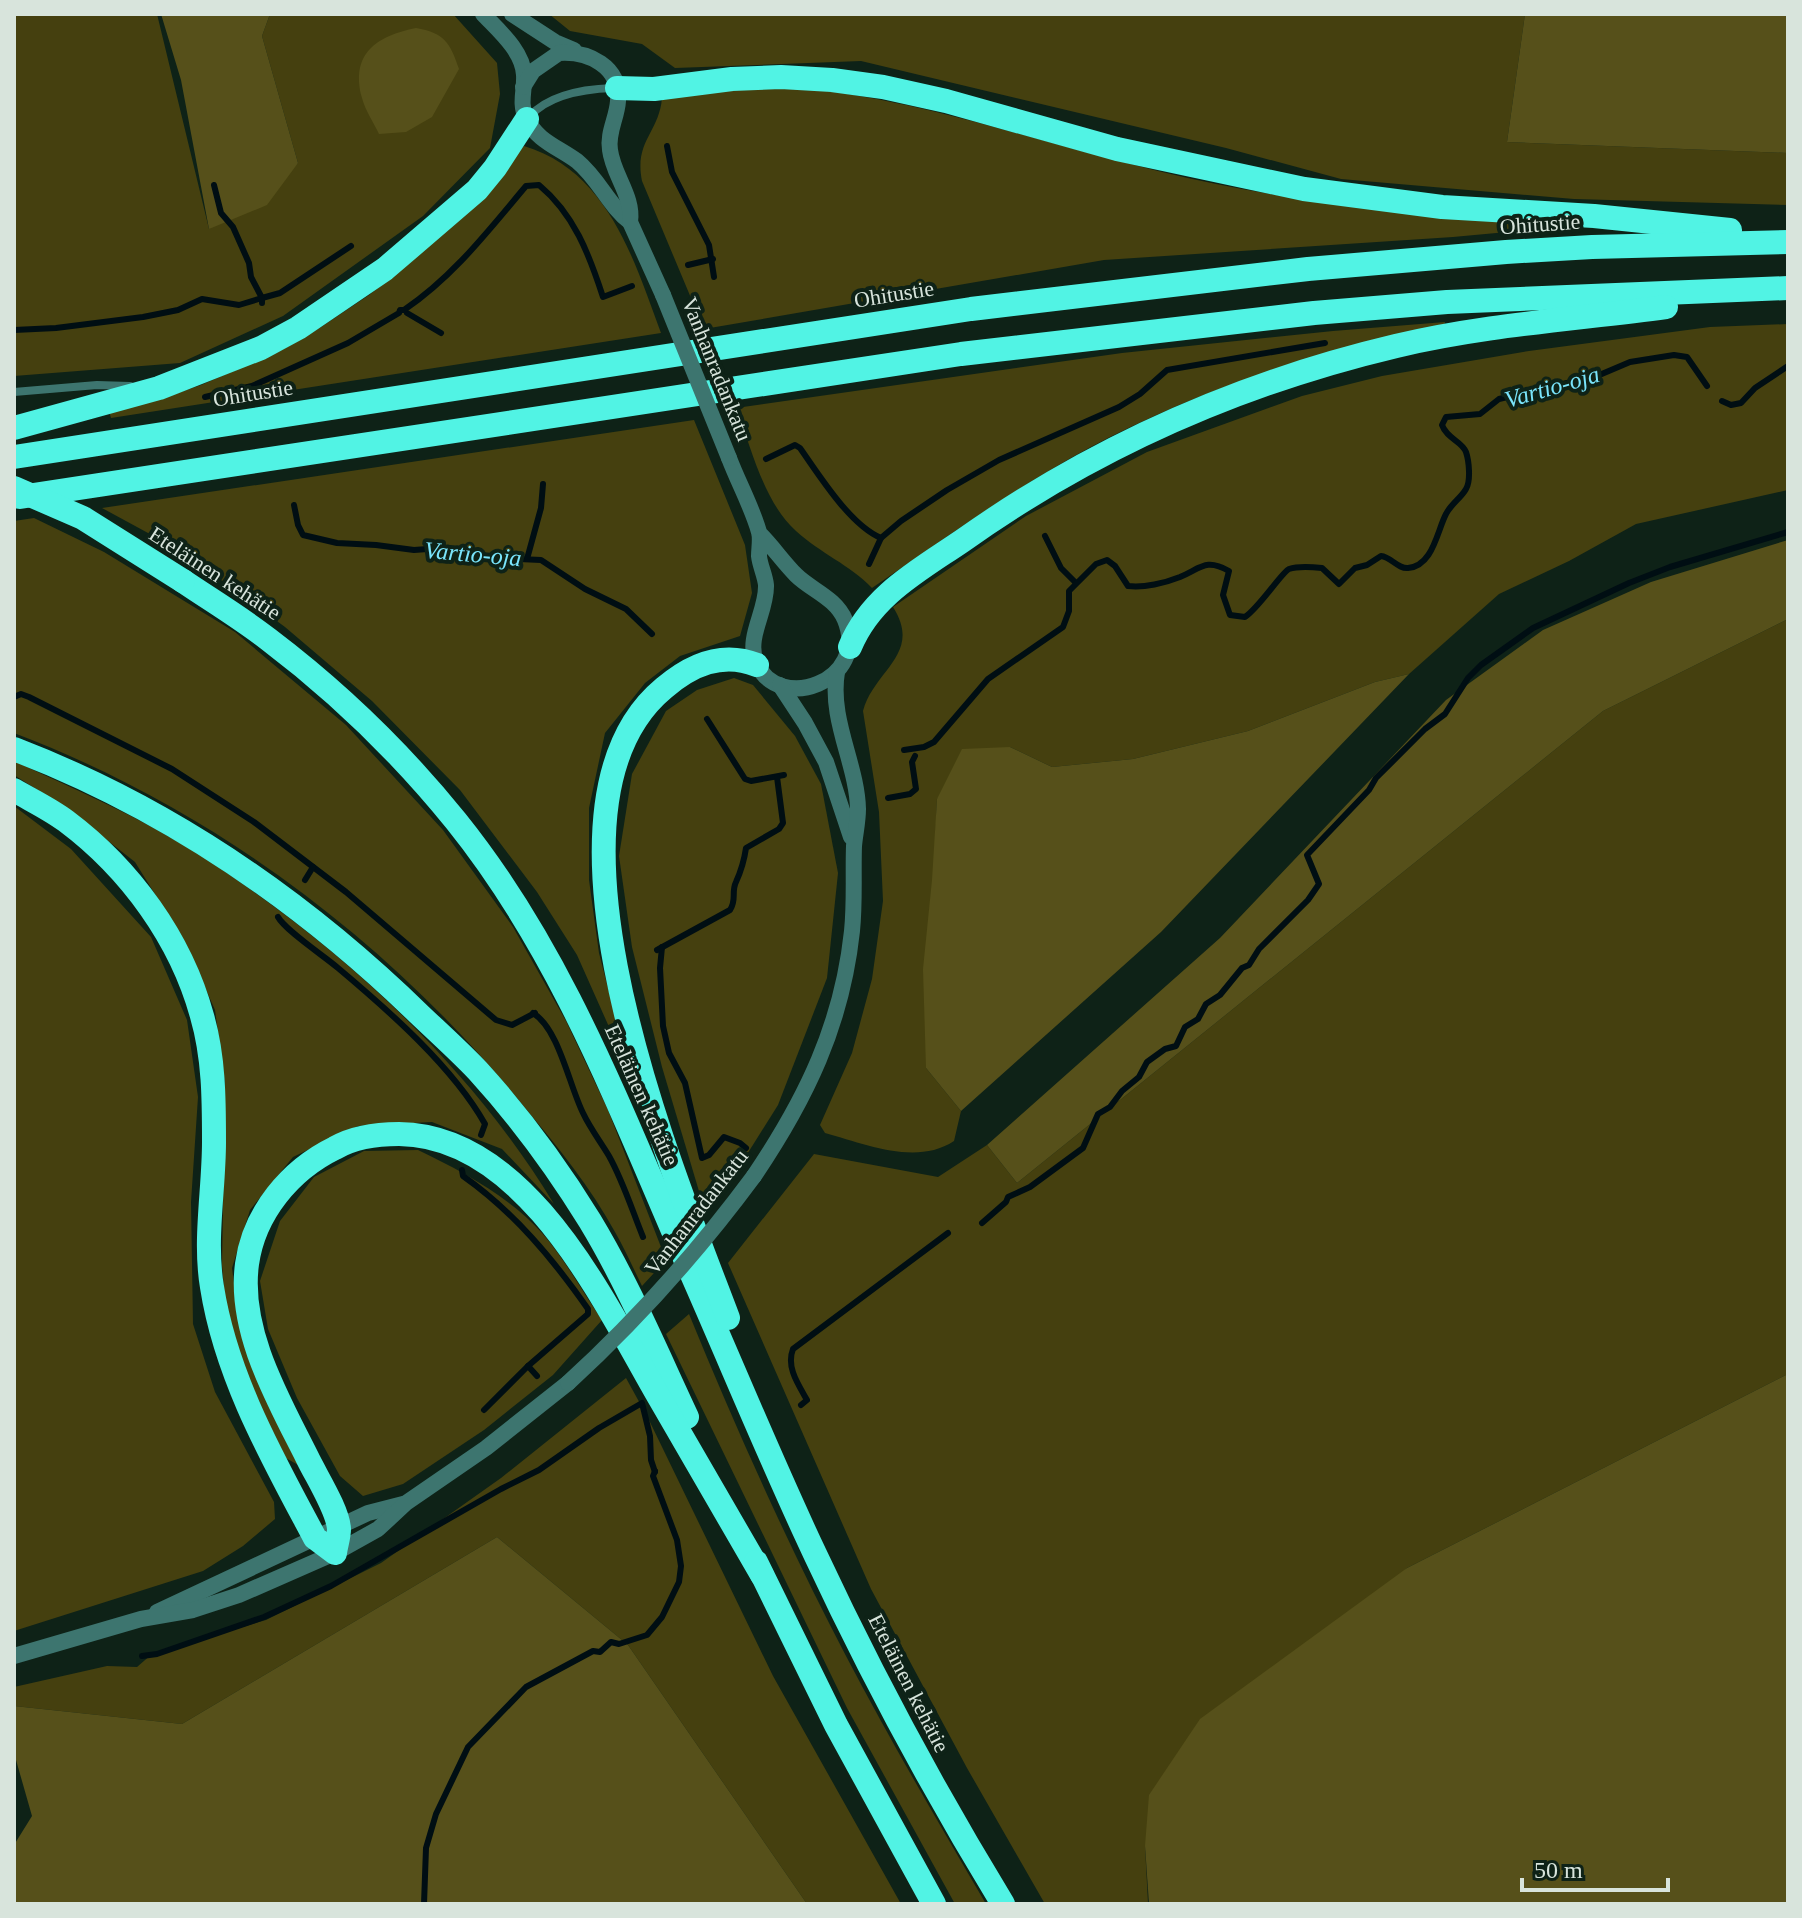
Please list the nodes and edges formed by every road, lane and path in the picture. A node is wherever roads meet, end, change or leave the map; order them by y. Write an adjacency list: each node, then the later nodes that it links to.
1 (483, 14): 4 (street)
2 (512, 14): 3 (street)
3 (583, 54): 4 (street); 5 (street)
4 (523, 87): 6 (street)
5 (617, 88): 6 (lane); 7 (street, Vanhanradankatu); 8 (highway)
6 (527, 119): 7 (street, Vanhanradankatu); 10 (highway)
7 (630, 222): 16 (street, Vanhanradankatu, bridge)
8 (1788, 239): 13 (highway, Ohitustie)
9 (1788, 289): 15 (highway); 17 (highway)
10 (159, 388): 11 (lane); 12 (highway)
11 (14, 392)
12 (14, 428)
13 (14, 457)
14 (14, 488): 27 (highway, Eteläinen kehätie, bridge)
15 (14, 498)
16 (760, 534): 17 (street, Vanhanradankatu); 18 (street, Vanhanradankatu)
17 (850, 647): 19 (street, Vanhanradankatu)
18 (757, 665): 20 (street, Vanhanradankatu); 27 (highway)
19 (837, 672): 20 (street); 23 (street, Vanhanradankatu)
20 (780, 685): 23 (street, Vanhanradankatu)
21 (14, 749): 29 (highway)
22 (14, 790): 26 (highway)
23 (854, 847): 24 (street, Vanhanradankatu, bridge)
24 (406, 1503): 25 (street, Vanhanradankatu); 28 (street, Vanhanradankatu)
25 (339, 1527): 26 (street, Vanhanradankatu); 28 (highway); 29 (highway)
26 (315, 1538): 28 (highway); 30 (street, Vanhanradankatu)
27 (814, 1552): 33 (highway, Eteläinen kehätie)
28 (335, 1553): 30 (street, Vanhanradankatu)
29 (762, 1575): 32 (highway)
30 (141, 1619): 31 (street, Vanhanradankatu)
31 (14, 1656)
32 (934, 1904)
33 (1003, 1904)

